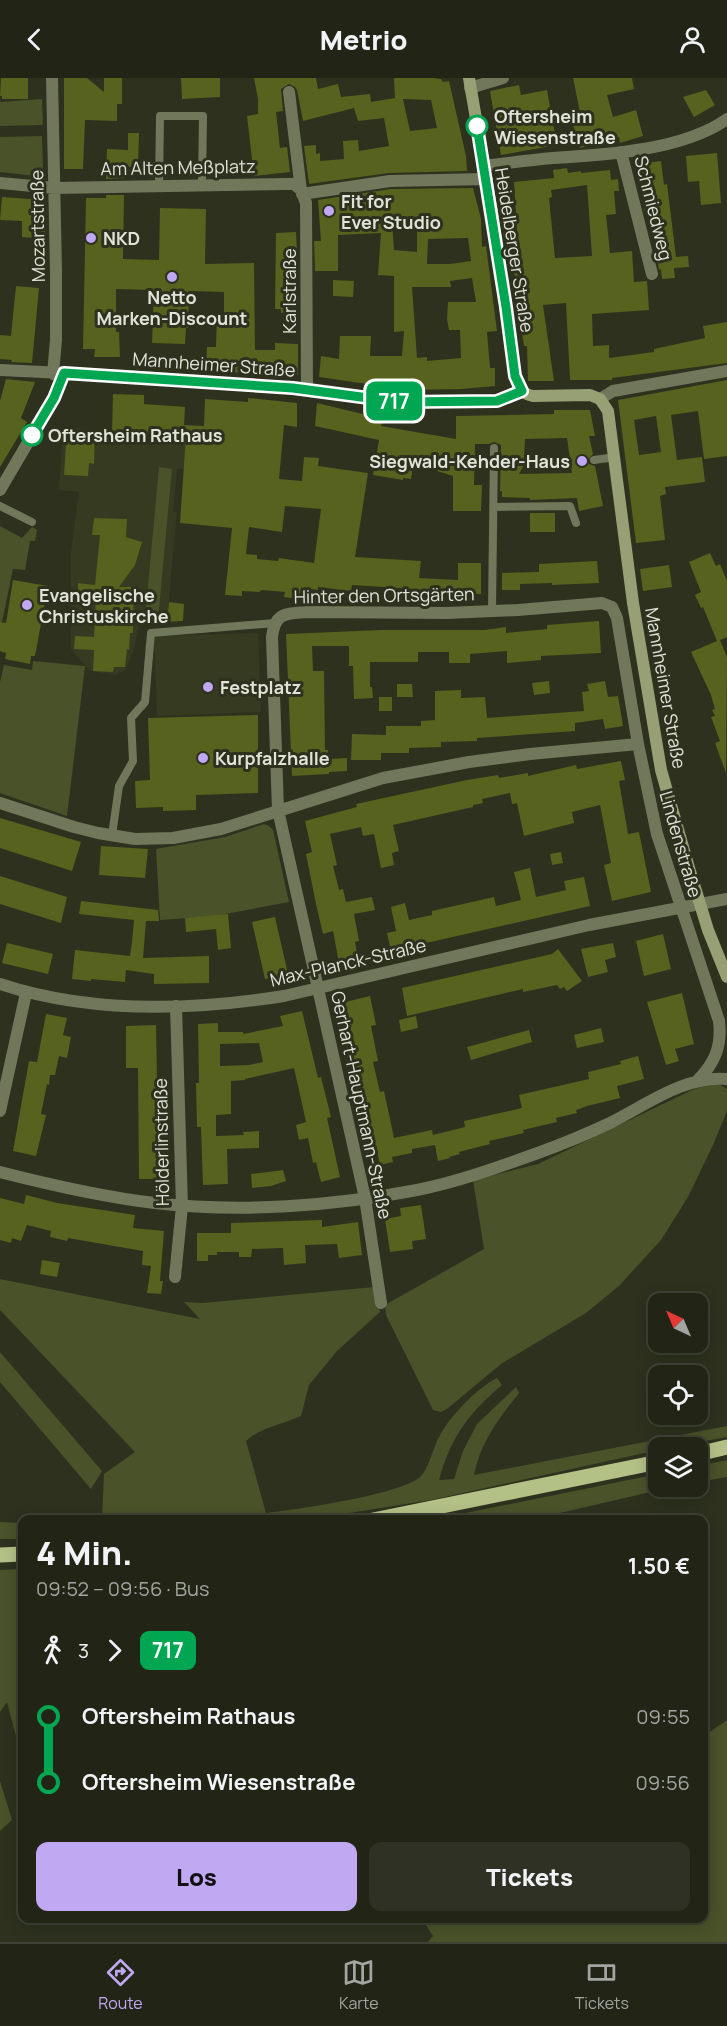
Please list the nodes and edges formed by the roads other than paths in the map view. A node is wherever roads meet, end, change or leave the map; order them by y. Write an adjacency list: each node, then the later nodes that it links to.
1 (52, 78): 12 (street, Mozartstraße)
2 (503, 78): 3 (street)
3 (470, 83): 7 (street, Heidelberger Straße)
4 (289, 92): 13 (street, Karlstraße)
5 (727, 119): 6 (street)
6 (621, 152): 7 (street); 14 (street, Schmiedweg)
7 (484, 166): 8 (street, Heidelberger Straße)
8 (487, 179): 13 (street); 19 (street, Heidelberger Straße)
9 (0, 183): 12 (street, Am Alten Meßplatz)
10 (159, 186): 11 (street, Am Alten Meßplatz); 11 (lane); 12 (street, Am Alten Meßplatz)
11 (202, 186): 13 (street, Am Alten Meßplatz)
12 (54, 188): 17 (street, Mozartstraße)
13 (306, 192): 18 (street, Karlstraße)
14 (652, 274)
15 (0, 370): 17 (street, Mannheimer Straße)
16 (727, 371): 20 (street, Mannheimer Straße)
17 (59, 373): 18 (street, Mannheimer Straße); 24 (street, Mozartstraße)
18 (307, 389): 19 (street, Mannheimer Straße)
19 (522, 391): 20 (street, Mannheimer Straße)
20 (600, 399): 22 (street, Mannheimer Straße)
21 (494, 448): 26 (lane)
22 (615, 457): 23 (lane); 37 (street, Mannheimer Straße)
23 (594, 460)
24 (0, 490)
25 (0, 506): 27 (lane)
26 (494, 507): 28 (lane); 30 (lane)
27 (32, 522)
28 (576, 523)
29 (612, 607): 30 (street, Hinter den Ortsgärten); 32 (street, Lindenstraße)
30 (492, 611): 31 (street, Hinter den Ortsgärten)
31 (275, 623): 34 (street, Hinter den Ortsgärten); 35 (lane)
32 (638, 744): 34 (street); 38 (street, Lindenstraße)
33 (0, 802): 35 (street)
34 (278, 810): 35 (street); 41 (street, Gerhart-Hauptmann-Straße)
35 (112, 835)
36 (727, 899): 37 (street, Max-Planck-Straße)
37 (700, 904): 38 (street, Max-Planck-Straße); 39 (street, Mannheimer Straße)
38 (680, 907): 41 (street, Max-Planck-Straße); 45 (street, Lindenstraße)
39 (727, 977)
40 (0, 984): 42 (street, Max-Planck-Straße)
41 (318, 988): 43 (street, Max-Planck-Straße); 48 (street, Gerhart-Hauptmann-Straße)
42 (26, 993): 43 (street, Max-Planck-Straße); 46 (street)
43 (176, 1006): 49 (street, Hölderlinstraße)
44 (727, 1079): 45 (street)
45 (697, 1081): 48 (street)
46 (0, 1111)
47 (0, 1172): 49 (street)
48 (365, 1198): 49 (street); 51 (street, Gerhart-Hauptmann-Straße)
49 (182, 1206): 50 (street, Hölderlinstraße)
50 (175, 1277)
51 (381, 1303)
52 (727, 1448): 53 (main road)
53 (708, 1452)
54 (648, 1464): 55 (main road)
55 (398, 1515)
56 (18, 1554): 57 (main road)
57 (0, 1555)

